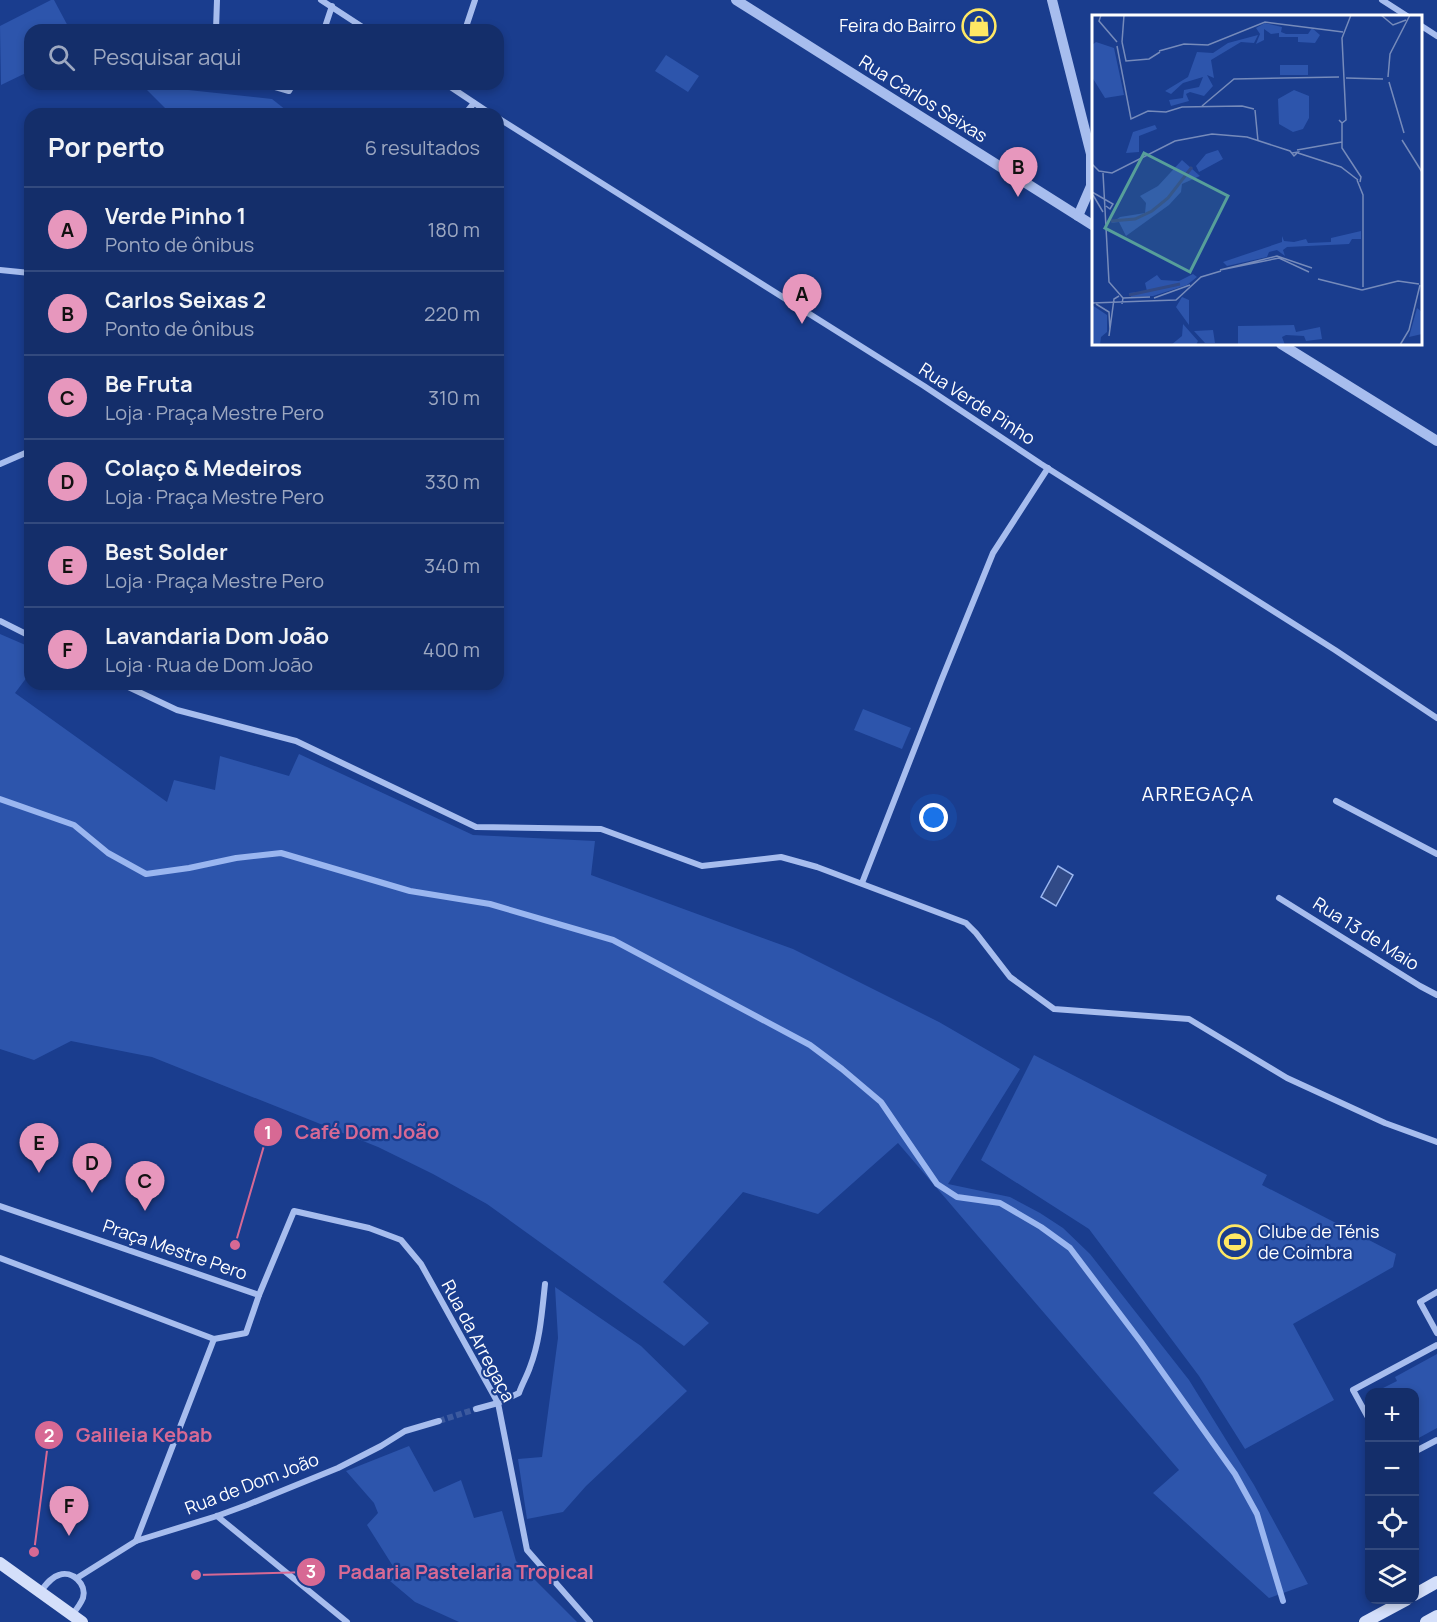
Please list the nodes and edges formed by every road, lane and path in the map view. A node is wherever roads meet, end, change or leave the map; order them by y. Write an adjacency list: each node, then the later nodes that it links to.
1 (218, 0): 9 (street)
2 (321, 0): 7 (street)
3 (475, 0): 12 (street)
4 (736, 0): 20 (street, Rua Carlos Seixas)
5 (1052, 0): 20 (street)
6 (1382, 0): 8 (street)
7 (332, 6): 10 (street); 11 (street)
8 (1405, 15)
9 (216, 24)
10 (326, 24)
11 (358, 24)
12 (467, 24)
13 (1422, 26): 14 (street)
14 (1437, 36)
15 (455, 90): 16 (street)
16 (474, 103): 17 (street); 18 (street)
17 (470, 108)
18 (482, 108)
19 (504, 122): 28 (street, Rua Verde Pinho)
20 (1078, 216): 21 (street, Rua Carlos Seixas)
21 (1092, 225)
22 (0, 270): 23 (street)
23 (24, 272)
24 (1283, 345): 25 (street)
25 (1437, 441)
26 (24, 453): 27 (street)
27 (0, 463)
28 (1048, 468): 32 (street, Rua Verde Pinho); 35 (street)
29 (0, 621): 30 (street)
30 (24, 633)
31 (135, 690): 35 (street)
32 (1437, 718)
33 (1336, 801): 34 (street)
34 (1437, 854)
35 (862, 883): 38 (street)
36 (1279, 898): 37 (street, Rua 13 de Maio)
37 (1437, 995)
38 (1437, 1142)
39 (0, 1206): 43 (street, Praça Mestre Pero)
40 (0, 1258): 45 (street)
41 (545, 1284): 47 (street)
42 (1437, 1292): 44 (street)
43 (260, 1295): 45 (street, Praça Mestre Pero); 47 (street, Rua da Arregaça)
44 (1437, 1333)
45 (214, 1339): 54 (street)
46 (1437, 1345): 49 (street)
47 (498, 1403): 48 (street); 64 (street, Rua da Arregaça)
48 (476, 1409)
49 (1365, 1412)
50 (439, 1421): 53 (street, Rua de Dom João)
51 (1437, 1440): 52 (street)
52 (1419, 1449)
53 (217, 1516): 54 (street, Rua de Dom João); 63 (street)
54 (136, 1541): 56 (street, Rua de Dom João)
55 (0, 1563): 58 (main road)
56 (77, 1578): 58 (street); 62 (street)
57 (1437, 1582): 59 (main road)
58 (40, 1592): 62 (main road)
59 (1419, 1592)
60 (1397, 1604): 65 (main road)
61 (1437, 1616): 66 (main road)
62 (77, 1618)
63 (347, 1622)
64 (590, 1622)
65 (1365, 1622)
66 (1426, 1622)

